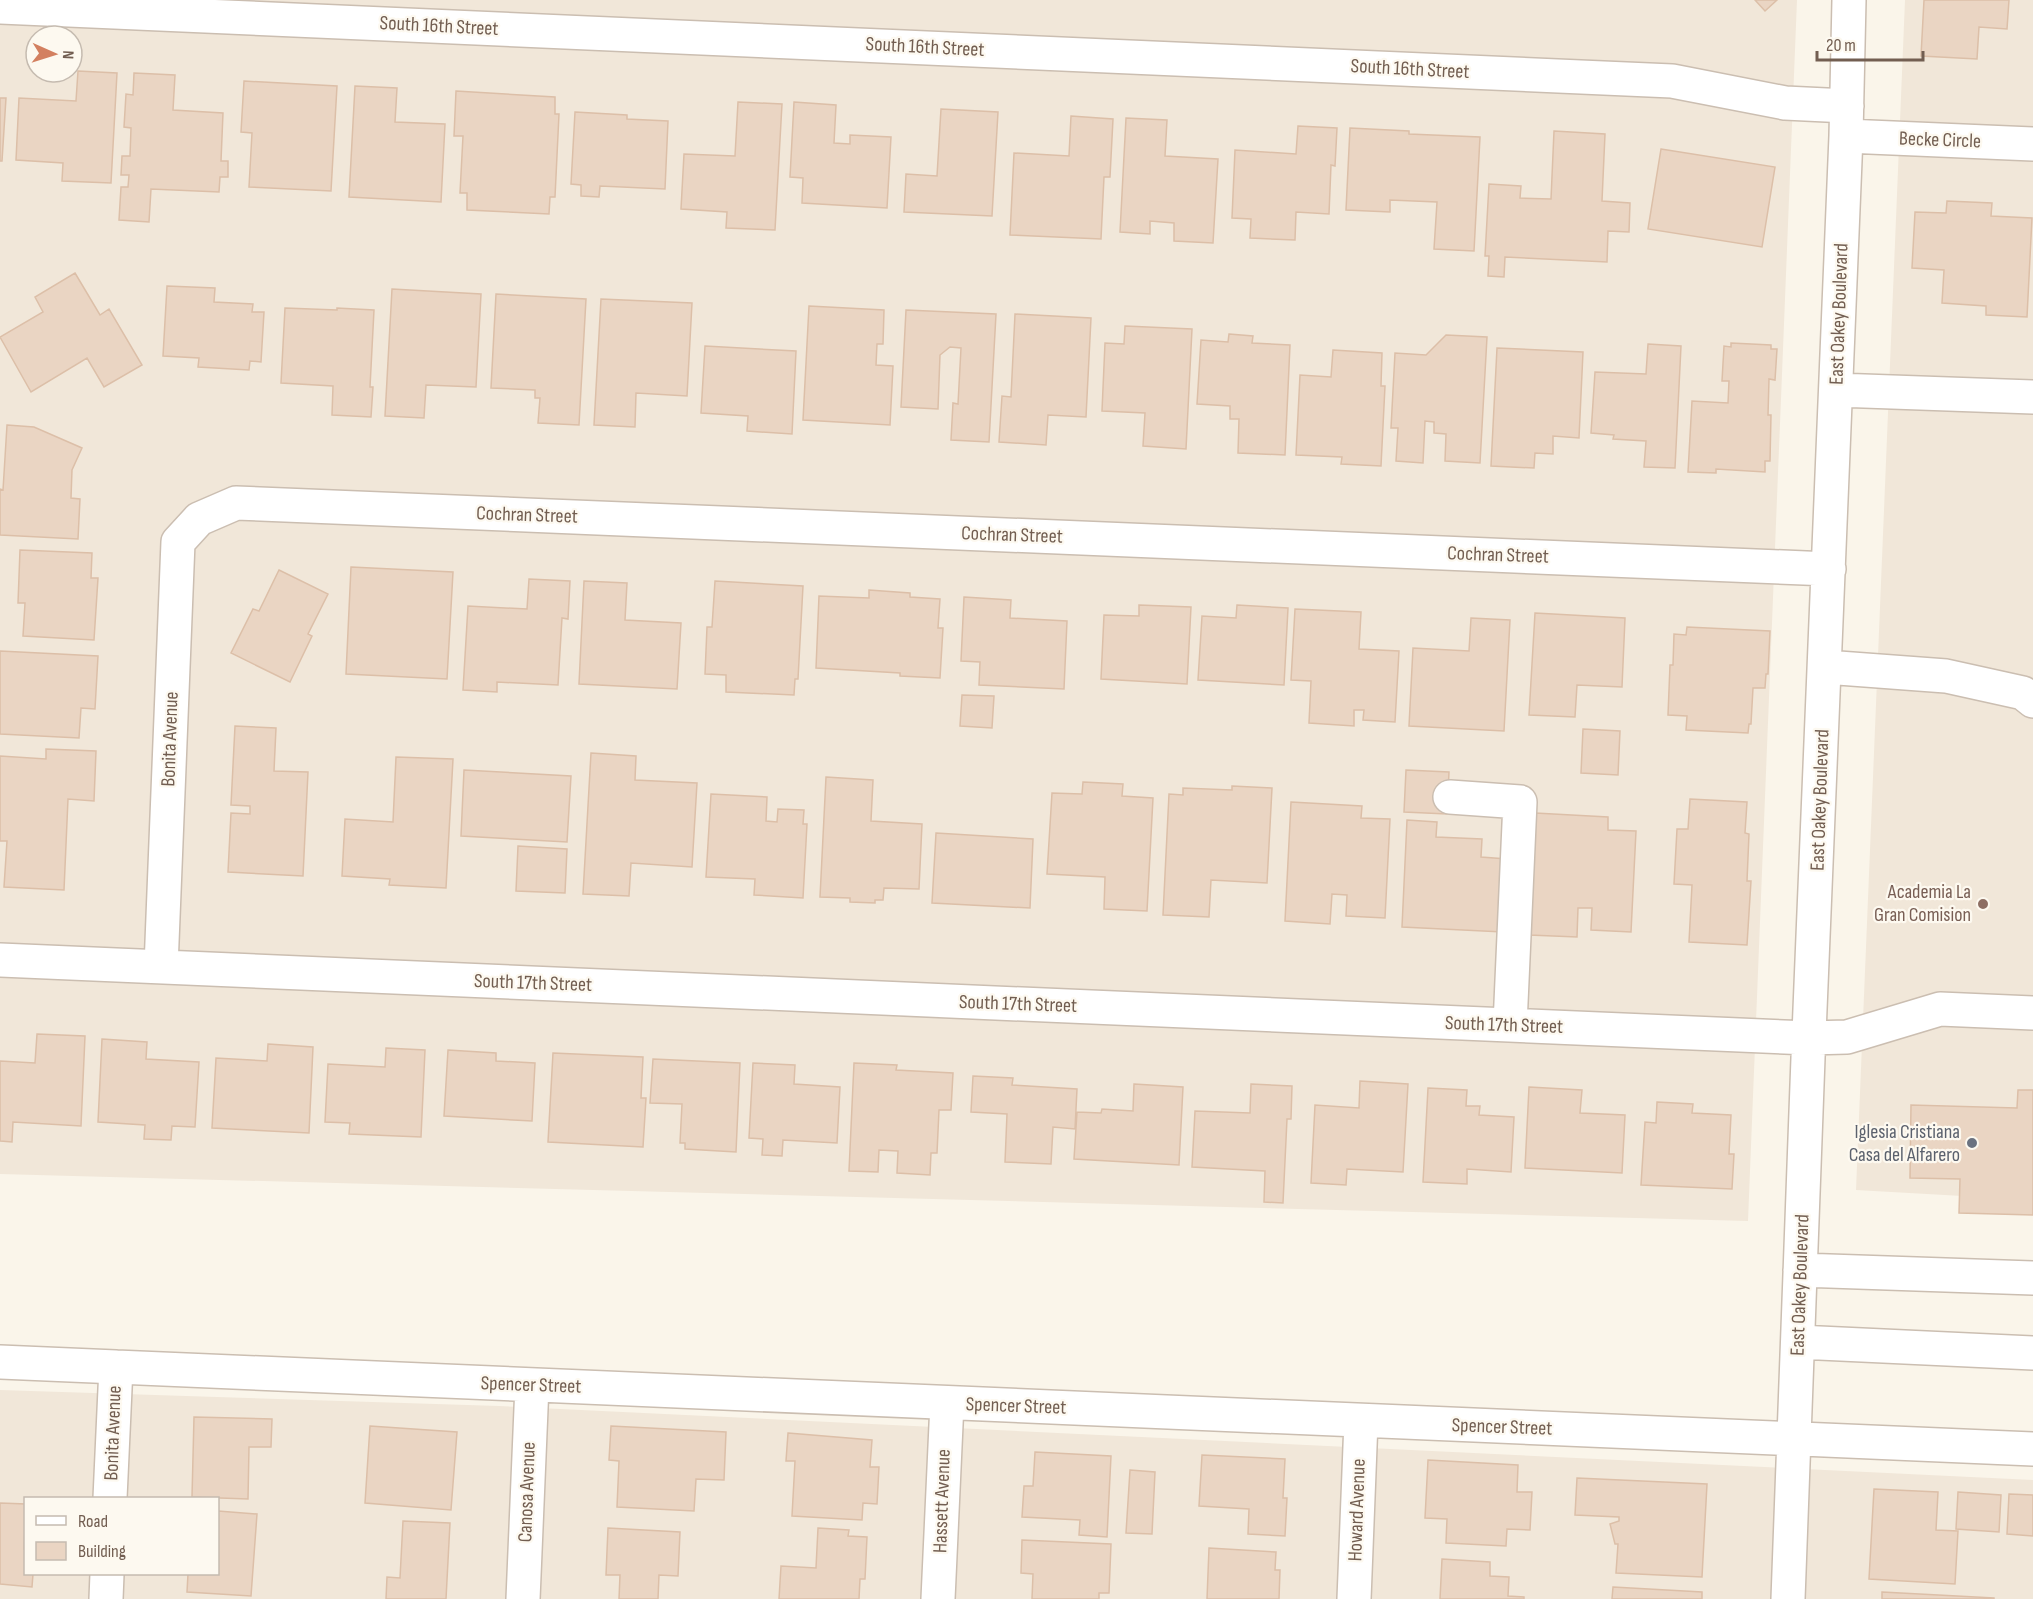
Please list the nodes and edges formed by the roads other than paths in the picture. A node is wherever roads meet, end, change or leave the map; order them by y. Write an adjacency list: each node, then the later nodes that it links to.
1 (1849, 0): 4 (street, East Oakey Boulevard)
2 (0, 7): 3 (street, South 16th Street)
3 (205, 8): 4 (street, South 16th Street)
4 (1847, 121): 5 (street, Becke Circle); 6 (street, East Oakey Boulevard)
5 (2033, 144)
6 (1836, 390): 7 (street); 9 (street, East Oakey Boulevard)
7 (2033, 397)
8 (199, 519): 9 (street, Cochran Street); 14 (street, Bonita Avenue)
9 (1829, 569): 10 (street, East Oakey Boulevard)
10 (1825, 667): 11 (street); 17 (street, East Oakey Boulevard)
11 (2033, 701)
12 (1450, 797): 16 (street)
13 (0, 960): 14 (street, South 17th Street)
14 (161, 967): 16 (street, South 17th Street)
15 (2033, 1012): 17 (street, South 17th Street)
16 (1510, 1025): 17 (street, South 17th Street)
17 (1809, 1038): 18 (street, East Oakey Boulevard)
18 (1800, 1270): 19 (street); 20 (street, East Oakey Boulevard)
19 (2033, 1278)
20 (1798, 1342): 21 (street); 27 (street, East Oakey Boulevard)
21 (2033, 1353)
22 (0, 1362): 23 (street, Spencer Street)
23 (116, 1367): 24 (street, Spencer Street); 29 (street, Bonita Avenue)
24 (531, 1385): 25 (street, Spencer Street); 32 (street, Canosa Avenue)
25 (947, 1403): 26 (street, Spencer Street); 33 (street, Hassett Avenue)
26 (1361, 1421): 27 (street, Spencer Street); 34 (street, Howard Avenue)
27 (1795, 1439): 28 (street, Spencer Street); 35 (street, East Oakey Boulevard)
28 (2033, 1449)
29 (110, 1497)
30 (107, 1575): 31 (street)
31 (106, 1599)
32 (523, 1599)
33 (938, 1599)
34 (1354, 1599)
35 (1788, 1599)

